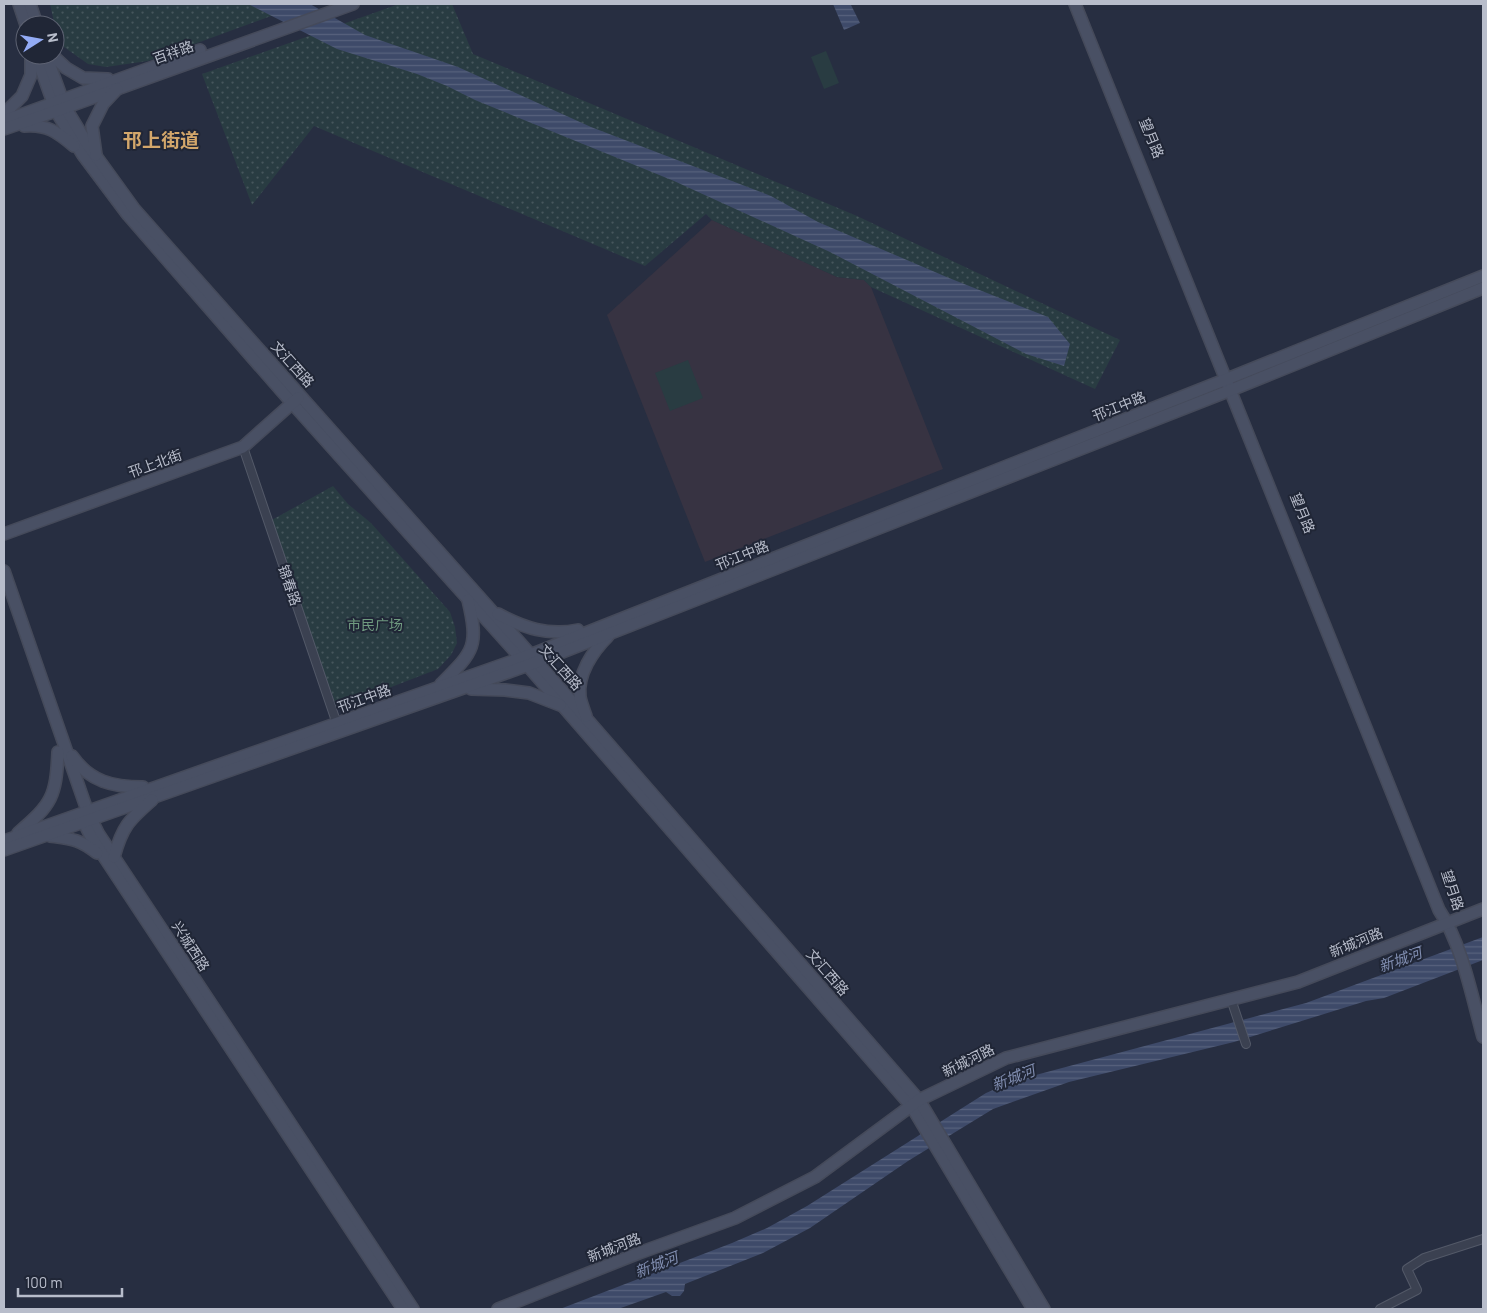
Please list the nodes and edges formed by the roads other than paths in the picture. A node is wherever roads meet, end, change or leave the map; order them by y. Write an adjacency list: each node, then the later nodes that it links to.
1 (353, 4): 4 (main road, 百祥路)
2 (1075, 4): 17 (main road, 望月路)
3 (1082, 4): 17 (main road, 望月路)
4 (330, 7): 9 (main road, 百祥路)
5 (31, 65): 11 (main road)
6 (41, 65): 10 (main road, 文汇西路)
7 (49, 65): 10 (main road, 文汇西路)
8 (63, 65): 9 (main road)
9 (117, 84): 10 (main road, 百祥路); 14 (main road)
10 (59, 105): 12 (main road, 百祥路); 13 (main road, 文汇西路); 14 (main road, 文汇西路)
11 (4, 114)
12 (4, 126): 13 (main road)
13 (83, 154): 19 (main road, 文汇西路)
14 (96, 156): 19 (main road, 文汇西路)
15 (1483, 276): 17 (main road, 邗江中路)
16 (1483, 288): 18 (main road, 邗江中路)
17 (1229, 378): 18 (main road, 望月路); 26 (main road, 邗江中路)
18 (1234, 390): 26 (main road, 邗江中路); 41 (main road, 望月路)
19 (297, 399): 20 (main road, 邗上北街); 24 (main road, 文汇西路); 25 (main road, 文汇西路)
20 (243, 447): 21 (main road, 邗上北街); 32 (street, 锦春路)
21 (4, 534)
22 (4, 571): 33 (main road, 兴城西路)
23 (4, 598): 33 (main road, 兴城西路)
24 (467, 598): 27 (main road, 文汇西路); 28 (main road)
25 (490, 610): 26 (main road); 27 (main road, 文汇西路)
26 (607, 629): 27 (main road, 邗江中路); 31 (main road)
27 (529, 660): 28 (main road, 邗江中路); 29 (main road, 邗江中路); 30 (main road, 文汇西路); 31 (main road, 文汇西路)
28 (438, 687): 32 (main road, 邗江中路)
29 (462, 689): 30 (main road); 34 (main road, 邗江中路)
30 (563, 706): 45 (main road, 文汇西路)
31 (587, 720): 45 (main road, 文汇西路)
32 (336, 724): 34 (main road, 邗江中路)
33 (61, 749): 34 (main road); 35 (main road, 兴城西路); 37 (main road)
34 (155, 792): 35 (main road, 邗江中路); 39 (main road)
35 (85, 816): 36 (main road, 邗江中路); 37 (main road, 邗江中路); 39 (main road, 兴城西路)
36 (46, 836): 38 (main road, 邗江中路); 39 (main road)
37 (8, 839)
38 (4, 850)
39 (110, 859): 48 (main road, 兴城西路); 49 (main road, 兴城西路)
40 (1483, 909): 41 (main road, 新城河路)
41 (1447, 922): 42 (main road, 新城河路); 43 (main road, 望月路)
42 (1231, 999): 44 (street); 45 (main road, 新城河路)
43 (1483, 1037)
44 (1246, 1044)
45 (916, 1104): 46 (main road, 文汇西路); 50 (main road, 新城河路)
46 (942, 1148): 51 (main road, 文汇西路); 52 (main road, 文汇西路)
47 (1483, 1238): 53 (street)
48 (399, 1306)
49 (413, 1309)
50 (498, 1309)
51 (1033, 1309)
52 (1044, 1309)
53 (1380, 1309)

